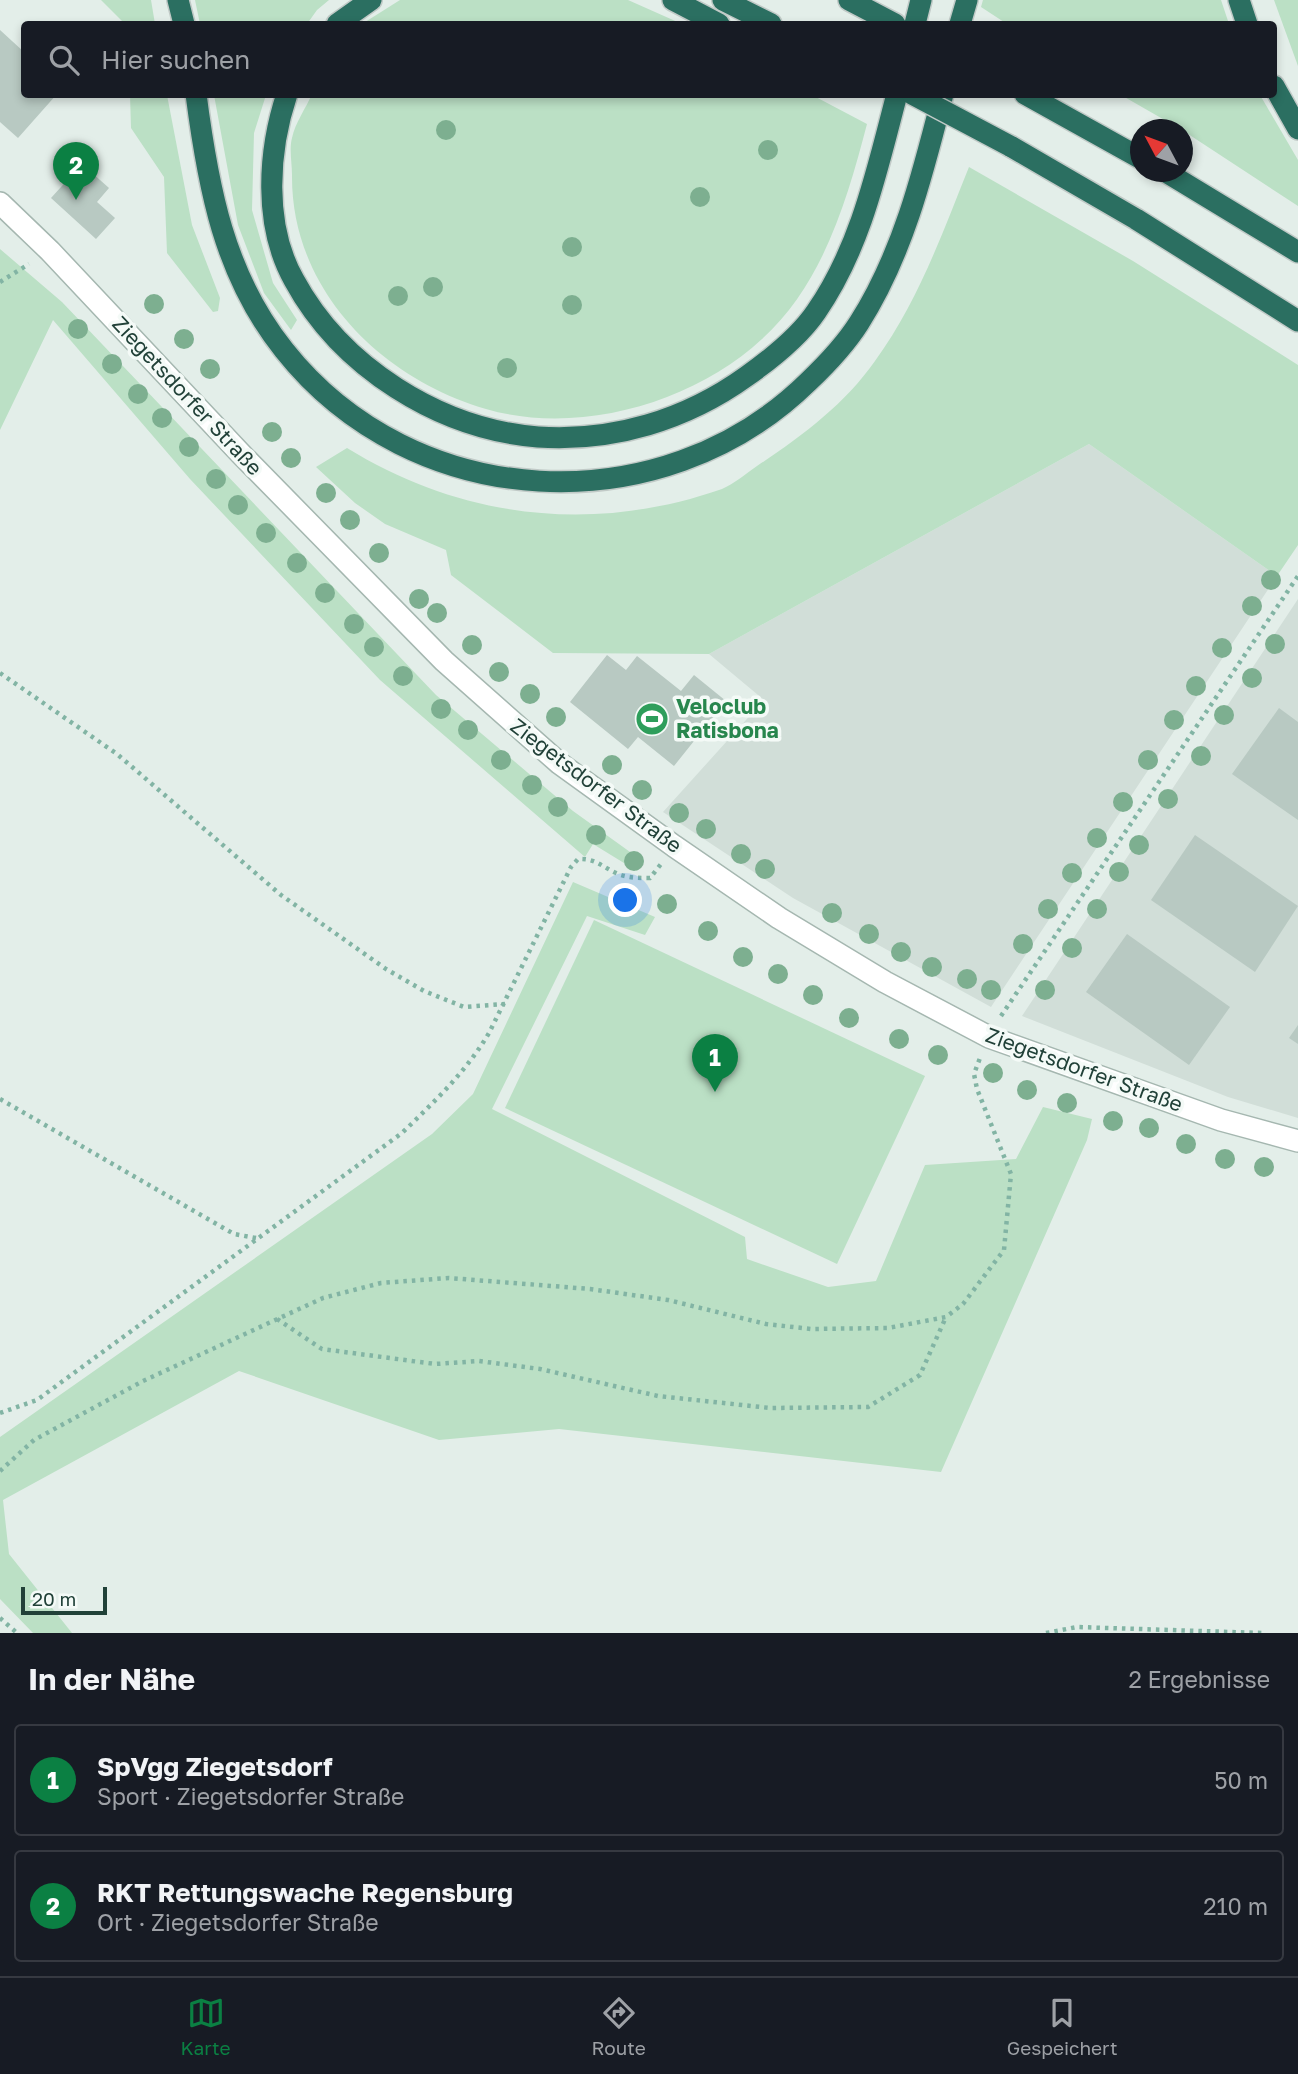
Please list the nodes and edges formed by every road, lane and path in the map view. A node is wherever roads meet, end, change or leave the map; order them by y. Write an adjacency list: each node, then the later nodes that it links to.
1 (178, 0): 9 (highway)
2 (371, 0): 10 (highway)
3 (673, 0): 11 (highway)
4 (723, 0): 12 (highway)
5 (849, 0): 13 (highway)
6 (921, 0): 14 (highway)
7 (967, 0): 15 (highway)
8 (1238, 0): 16 (highway)
9 (183, 21)
10 (341, 21)
11 (713, 21)
12 (765, 21)
13 (888, 21)
14 (916, 21)
15 (961, 21)
16 (1246, 21)
17 (1277, 93): 24 (highway)
18 (197, 98): 22 (highway)
19 (286, 98): 20 (highway)
20 (896, 98)
21 (920, 98): 31 (highway, bridge)
22 (942, 98)
23 (1031, 98): 25 (highway)
24 (1298, 129)
25 (1130, 153)
26 (1182, 182): 29 (highway)
27 (0, 203): 28 (street, Ziegetsdorfer Straße)
28 (50, 251): 30 (path); 34 (street, Ziegetsdorfer Straße)
29 (1298, 252)
30 (0, 282)
31 (1298, 321)
32 (1298, 576): 36 (path)
33 (0, 673): 35 (path)
34 (674, 846): 35 (path); 36 (street, Ziegetsdorfer Straße)
35 (506, 1003): 39 (path)
36 (989, 1037): 38 (street, Ziegetsdorfer Straße); 40 (path)
37 (0, 1099): 39 (path)
38 (1298, 1141)
39 (257, 1239): 42 (path)
40 (946, 1317): 41 (path); 41 (path)
41 (277, 1319): 43 (path)
42 (0, 1413)
43 (0, 1471)
44 (0, 1618): 45 (path)
45 (17, 1633)
46 (1046, 1633): 47 (path)
47 (1262, 1633)

